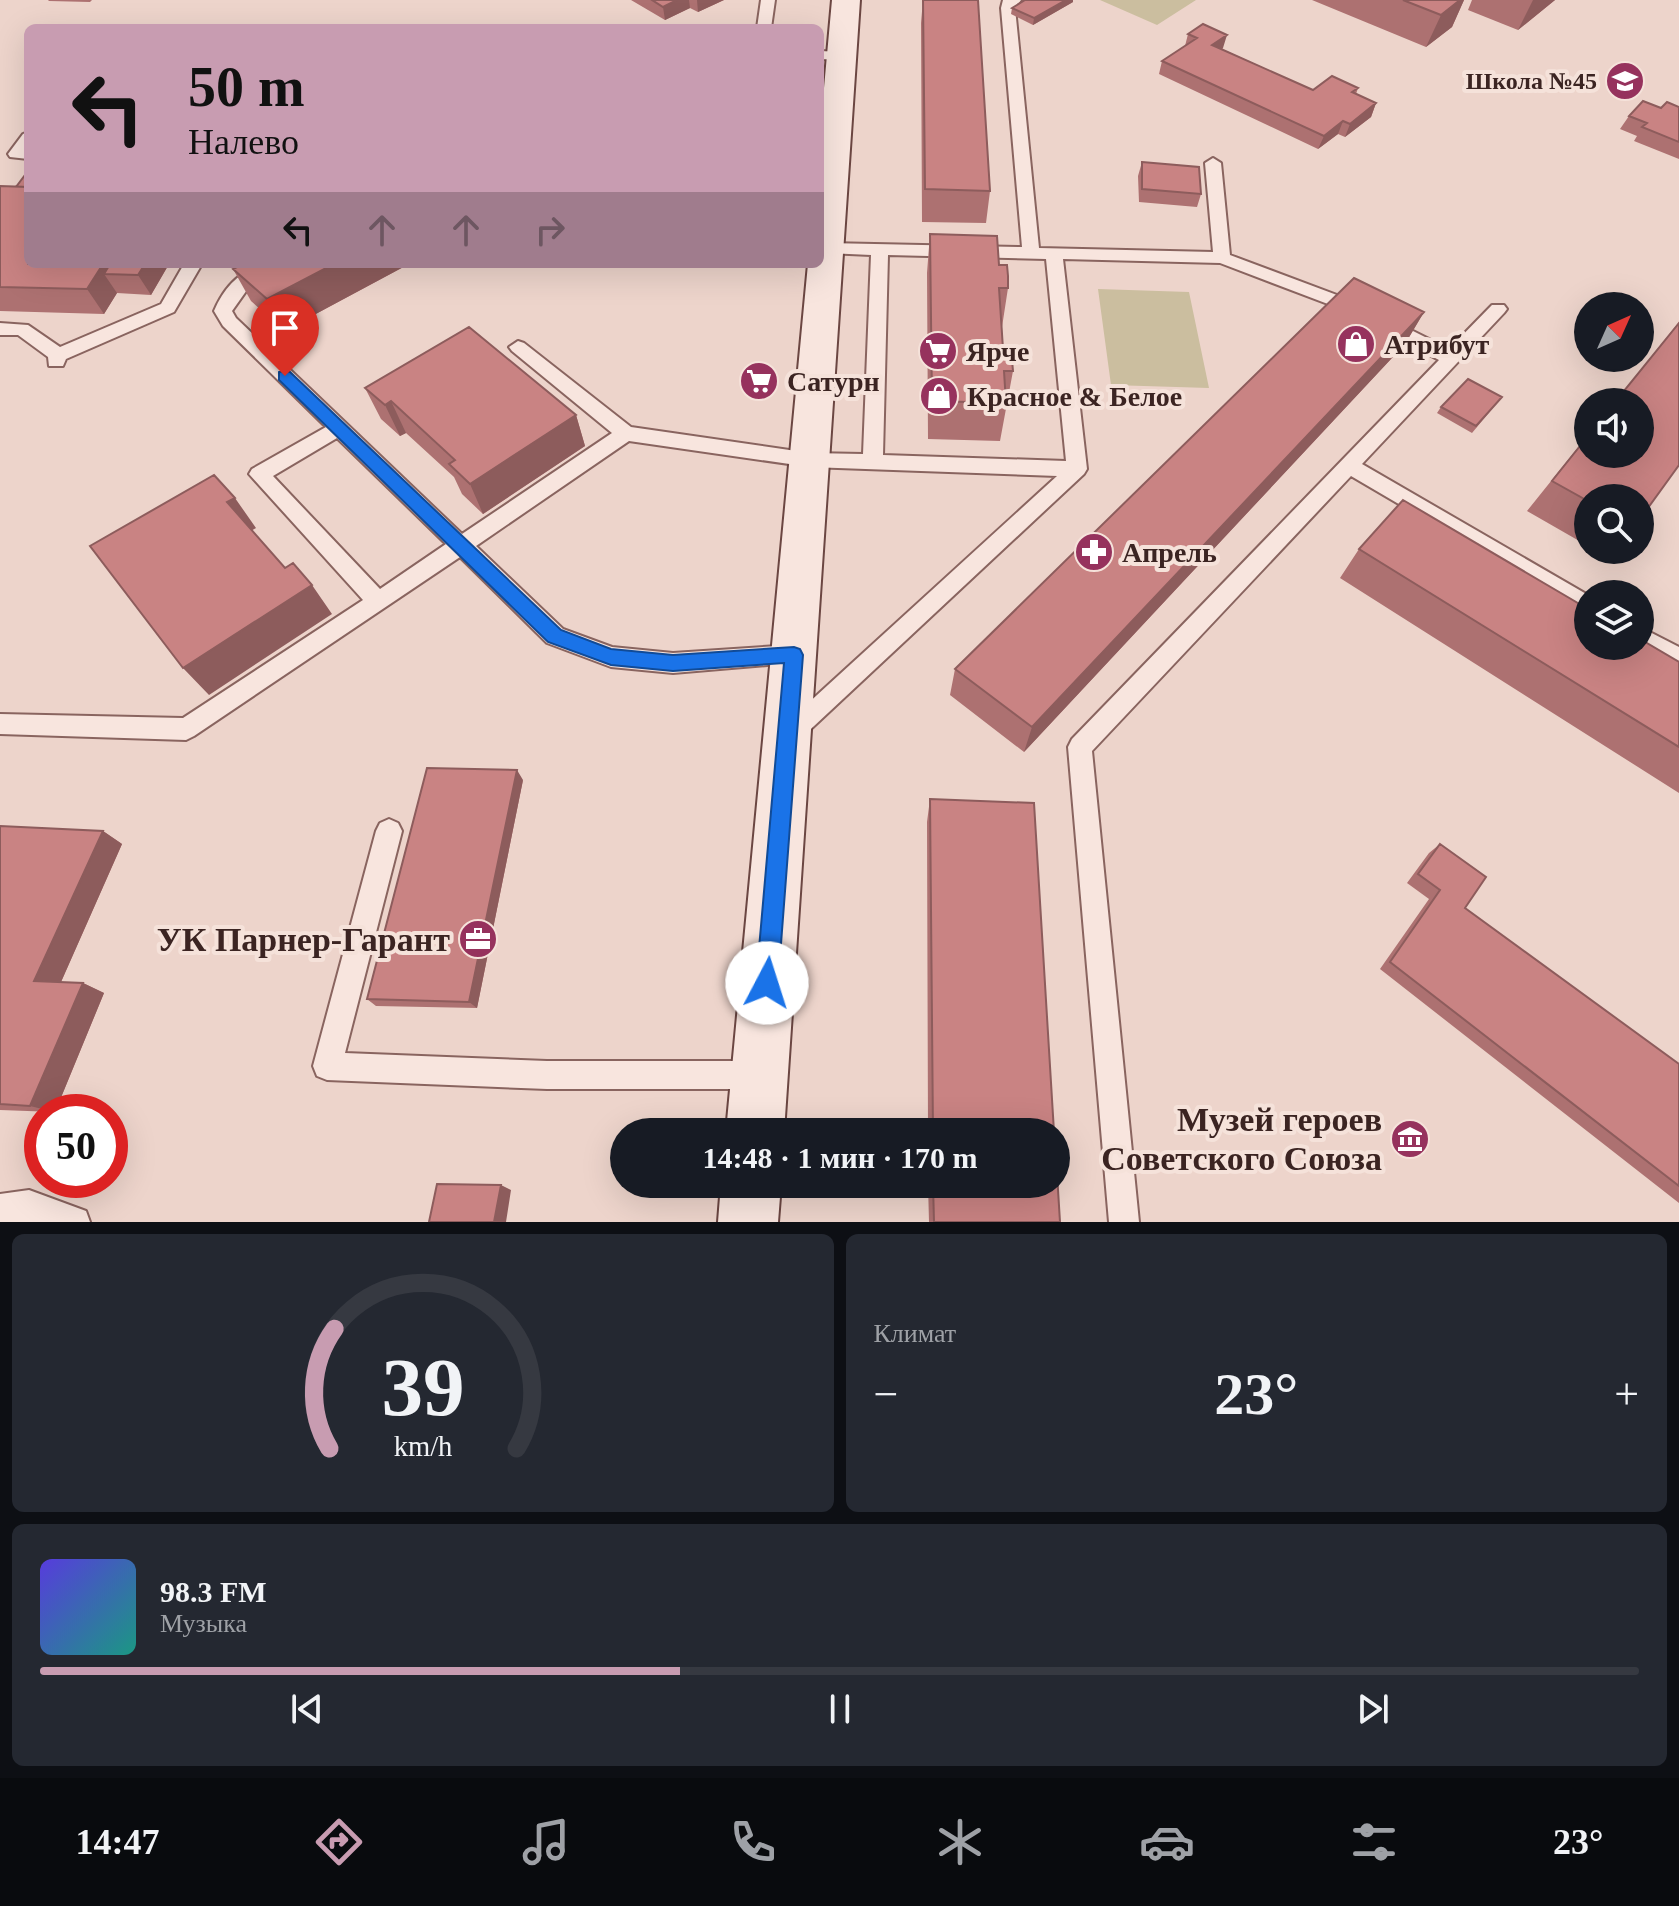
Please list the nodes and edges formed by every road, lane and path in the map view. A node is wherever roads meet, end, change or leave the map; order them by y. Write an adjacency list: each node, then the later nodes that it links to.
1 (768, 0): 4 (lane)
2 (846, 0): 5 (main road)
3 (1014, 0): 11 (lane)
4 (765, 24)
5 (830, 71): 9 (main road)
6 (24, 143): 7 (lane)
7 (24, 154)
8 (1213, 163): 13 (lane)
9 (827, 248): 10 (lane); 22 (main road)
10 (880, 250): 11 (lane); 23 (lane)
11 (1031, 254): 12 (lane)
12 (1054, 255): 13 (lane); 25 (lane)
13 (1222, 258): 19 (lane)
14 (191, 268): 17 (lane)
15 (265, 268): 20 (lane)
16 (1498, 309): 19 (lane)
17 (0, 329)
18 (518, 347): 21 (lane)
19 (1451, 358): 24 (lane)
20 (339, 428): 26 (lane); 28 (lane)
21 (626, 433): 22 (lane); 26 (lane)
22 (810, 460): 23 (lane); 30 (main road)
23 (873, 462): 25 (lane)
24 (1348, 465): 27 (lane); 41 (lane)
25 (1077, 469): 33 (lane)
26 (461, 545): 28 (lane); 30 (lane)
27 (1574, 598)
28 (378, 602): 32 (lane)
29 (1654, 644): 31 (lane)
30 (794, 655): 33 (main road)
31 (1679, 659)
32 (0, 724)
33 (788, 736): 35 (main road)
34 (389, 831): 35 (lane)
35 (759, 1075): 36 (main road)
36 (756, 1118)
37 (750, 1198): 40 (main road)
38 (0, 1209): 39 (lane)
39 (75, 1222)
40 (748, 1222)
41 (1124, 1222)

